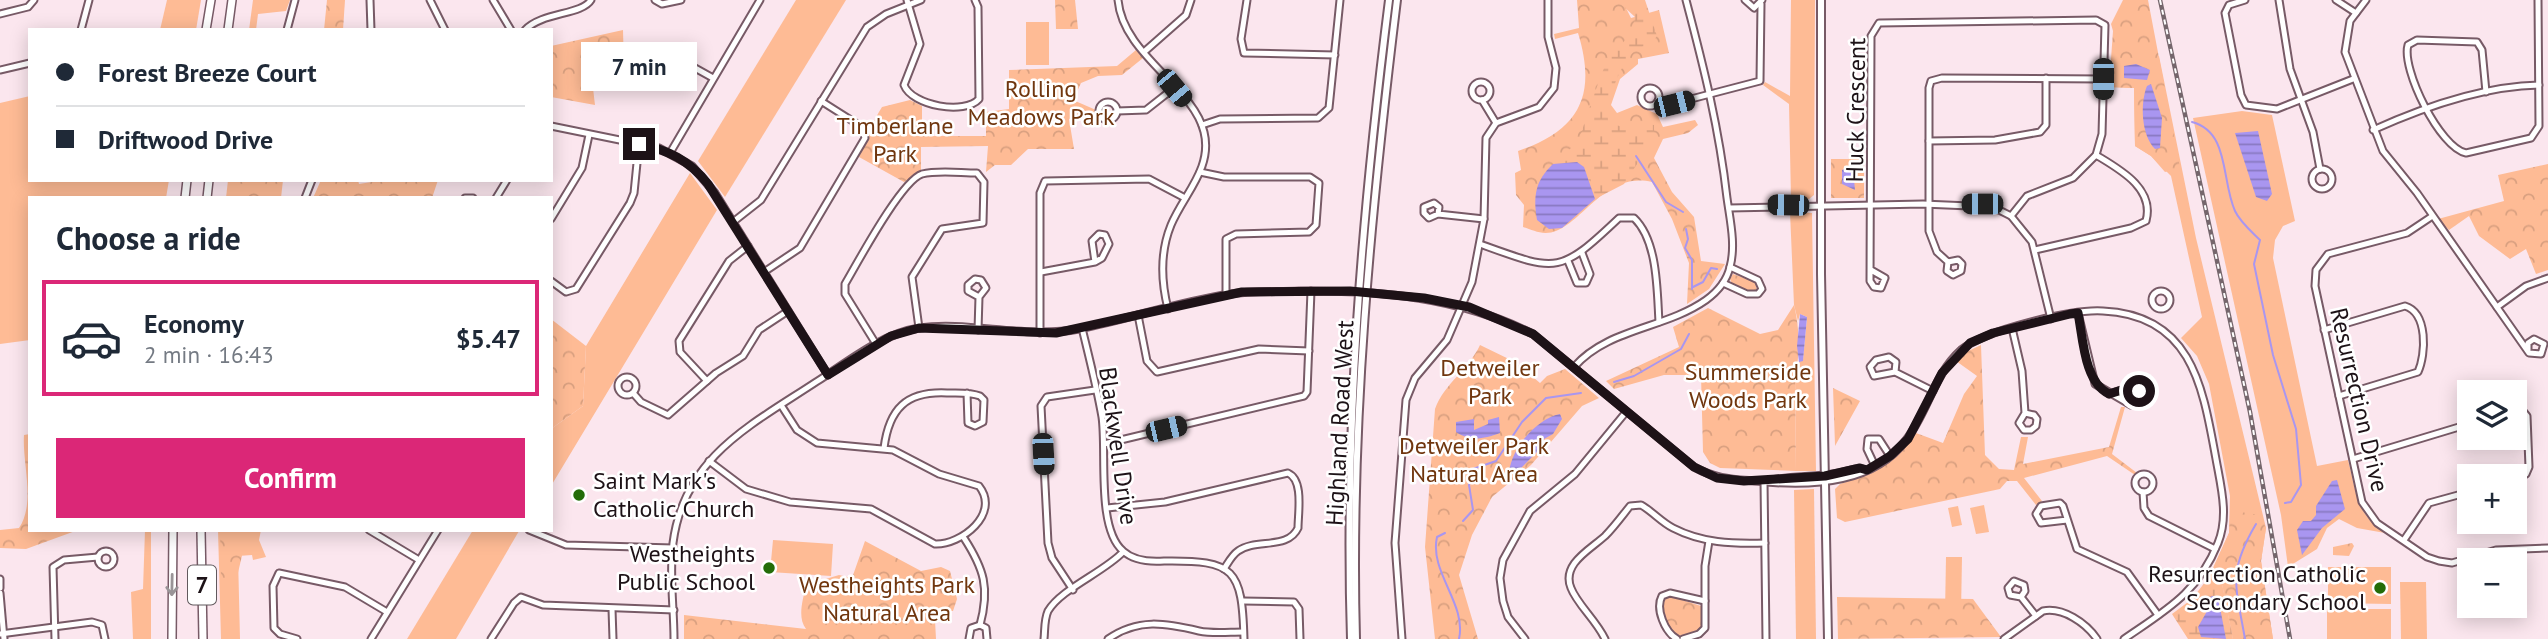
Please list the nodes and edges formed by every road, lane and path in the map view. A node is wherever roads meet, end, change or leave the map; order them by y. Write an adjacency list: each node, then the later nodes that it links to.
1 (34, 0): 33 (street)
2 (89, 0): 34 (street)
3 (211, 0): 35 (highway)
4 (232, 0): 36 (highway)
5 (295, 0): 37 (street)
6 (370, 0): 38 (street)
7 (430, 0): 39 (street)
8 (493, 0): 40 (street)
9 (592, 0): 41 (street)
10 (655, 0): 11 (street)
11 (681, 0)
12 (921, 0): 30 (street)
13 (975, 0): 30 (street)
14 (1118, 0): 42 (street)
15 (1191, 0): 42 (street)
16 (1247, 0): 43 (street)
17 (1340, 0): 43 (street)
18 (1389, 0): 98 (main road, Highland Road West)
19 (1397, 0): 98 (main road, Highland Road West)
20 (1548, 0): 61 (street)
21 (1686, 0): 54 (street)
22 (1745, 0): 31 (street)
23 (1824, 0): 75 (main road)
24 (2245, 0): 56 (street)
25 (2280, 0): 56 (street)
26 (2336, 0): 32 (street)
27 (2366, 0): 32 (street)
28 (2538, 0): 51 (street)
29 (757, 1): 47 (street)
30 (908, 2): 57 (street)
31 (1761, 2): 54 (street)
32 (2356, 13): 50 (street)
33 (0, 14)
34 (82, 28)
35 (206, 28)
36 (228, 28)
37 (288, 28)
38 (372, 28)
39 (444, 28)
40 (510, 28)
41 (528, 28)
42 (1143, 52): 52 (street)
43 (1335, 55): 62 (street)
44 (28, 63): 46 (street)
45 (642, 69): 47 (street)
46 (0, 70)
47 (713, 78): 68 (street)
48 (2046, 78): 49 (street); 66 (street); 66 (street)
49 (2103, 79): 69 (street, Huck Crescent); 73 (street, Huck Crescent)
50 (2353, 79): 56 (street); 64 (street)
51 (2539, 85): 53 (street); 59 (street)
52 (1174, 88): 60 (street); 62 (street)
53 (2486, 92): 59 (street); 59 (street)
54 (1711, 95): 58 (street); 76 (street)
55 (1482, 100): 61 (street)
56 (2301, 100): 70 (street)
57 (821, 101): 82 (street); 92 (street)
58 (1658, 101)
59 (2427, 110): 64 (street)
60 (1117, 111)
61 (1496, 123): 81 (street)
62 (1202, 125): 71 (street)
63 (553, 126): 65 (street)
64 (2373, 130): 80 (street)
65 (589, 135): 67 (street); 78 (street)
66 (1929, 141): 74 (street)
67 (639, 144): 68 (street); 95 (street)
68 (670, 153): 82 (street)
69 (2096, 155): 79 (street); 85 (street)
70 (2320, 169)
71 (1200, 172): 72 (street); 99 (street)
72 (1185, 198): 93 (street); 104 (street)
73 (1871, 204): 74 (street); 75 (street); 91 (street)
74 (1929, 204): 79 (street); 89 (street)
75 (1821, 205): 76 (street); 142 (main road)
76 (1729, 208): 90 (street)
77 (1438, 214): 81 (street)
78 (553, 216)
79 (2011, 216): 85 (street)
80 (2431, 217): 102 (street); 115 (street, Resurrection Drive)
81 (1484, 219): 83 (street)
82 (733, 222): 84 (street)
83 (1480, 244): 87 (street); 101 (street)
84 (748, 246): 92 (street); 123 (street)
85 (2035, 250): 108 (street)
86 (1582, 253): 87 (street); 87 (street); 109 (street)
87 (1568, 261)
88 (1095, 262): 88 (street); 93 (street)
89 (1948, 262)
90 (1730, 267): 96 (street); 96 (street)
91 (1871, 270)
92 (764, 272): 105 (street)
93 (1041, 272): 116 (street)
94 (2548, 278): 102 (street)
95 (553, 282)
96 (1723, 283): 109 (street)
97 (1311, 291): 98 (street); 99 (street); 119 (street)
98 (1362, 292): 101 (street); 193 (main road, Highland Road West); 194 (main road, Highland Road West)
99 (1226, 295): 104 (street)
100 (979, 297): 114 (street)
101 (1464, 305): 120 (street); 195 (street)
102 (2497, 307): 118 (street)
103 (2156, 308): 110 (street)
104 (1168, 309): 107 (street)
105 (788, 311): 122 (street); 123 (street)
106 (2078, 313): 108 (street); 110 (street); 128 (street)
107 (1138, 315): 112 (street); 119 (street)
108 (2051, 319): 113 (street)
109 (1659, 322): 120 (street)
110 (2149, 323): 159 (street)
111 (919, 328): 114 (street); 117 (street); 117 (street)
112 (1082, 328): 116 (street); 124 (street, Blackwell Drive)
113 (2012, 328): 125 (street); 132 (street)
114 (978, 330): 116 (street)
115 (2324, 330): 129 (street, Resurrection Drive); 129 (street)
116 (1040, 333)
117 (876, 344): 122 (street)
118 (2528, 350)
119 (1309, 351): 135 (street)
120 (1574, 367): 131 (street)
121 (1895, 372): 121 (street); 125 (street)
122 (828, 375): 130 (street)
123 (707, 381): 126 (street)
124 (1095, 390): 135 (street, Blackwell Drive); 166 (street)
125 (1933, 391): 137 (street)
126 (633, 393)
127 (967, 393): 127 (street); 136 (street)
128 (2109, 394): 128 (street)
129 (2339, 396): 138 (street, Resurrection Drive)
130 (781, 405): 136 (street); 139 (street)
131 (1626, 412): 143 (street); 196 (street)
132 (2025, 413)
133 (2527, 416): 141 (street)
134 (2457, 428): 138 (street)
135 (1104, 444): 146 (street, Blackwell Drive)
136 (884, 448): 153 (street)
137 (1890, 456): 140 (street); 140 (street)
138 (2353, 459): 154 (street, Resurrection Drive)
139 (709, 461): 153 (street); 157 (street)
140 (1875, 466): 142 (street)
141 (2527, 472)
142 (1825, 479): 143 (street); 201 (main road)
143 (1764, 481): 156 (street)
144 (2143, 492): 159 (street)
145 (2457, 495): 154 (street)
146 (1107, 508): 160 (street, Blackwell Drive); 163 (street)
147 (2067, 520): 147 (street); 173 (street)
148 (173, 532): 181 (highway, 7, one-way to 181)
149 (201, 532): 182 (highway, 7)
150 (372, 532): 162 (street)
151 (437, 532): 162 (street)
152 (534, 532): 157 (street)
153 (964, 538): 175 (street)
154 (2404, 540): 158 (street, Resurrection Drive)
155 (1709, 541): 156 (street); 169 (street); 197 (street)
156 (1765, 543): 200 (street)
157 (673, 548): 171 (street)
158 (2548, 548)
159 (2215, 549): 173 (street)
160 (1124, 552): 163 (street, Blackwell Drive); 166 (street)
161 (98, 557): 176 (street)
162 (419, 560): 172 (street)
163 (1224, 569): 168 (street)
164 (0, 579): 165 (street)
165 (0, 590): 178 (street)
166 (1073, 590): 190 (street)
167 (2021, 597): 174 (street)
168 (1243, 601): 177 (street); 192 (street)
169 (1705, 601): 198 (street); 199 (street)
170 (612, 609): 171 (street); 185 (street); 186 (street)
171 (674, 611): 187 (street)
172 (387, 612): 183 (street); 184 (street)
173 (2158, 615): 204 (street)
174 (2036, 616): 202 (street); 203 (street)
175 (980, 625): 188 (street); 189 (street)
176 (54, 627): 178 (street); 179 (street); 180 (street)
177 (1243, 635): 191 (street)
178 (3, 636)
179 (55, 639)
180 (105, 639)
181 (172, 639)
182 (203, 639)
183 (297, 639)
184 (371, 639)
185 (491, 639)
186 (612, 639)
187 (674, 639)
188 (969, 639)
189 (987, 639)
190 (1044, 639)
191 (1108, 639)
192 (1300, 639)
193 (1350, 639)
194 (1356, 639)
195 (1402, 639)
196 (1525, 639)
197 (1605, 639)
198 (1677, 639)
199 (1683, 639)
200 (1766, 639)
201 (1828, 639)
202 (2004, 639)
203 (2097, 639)
204 (2124, 639)

